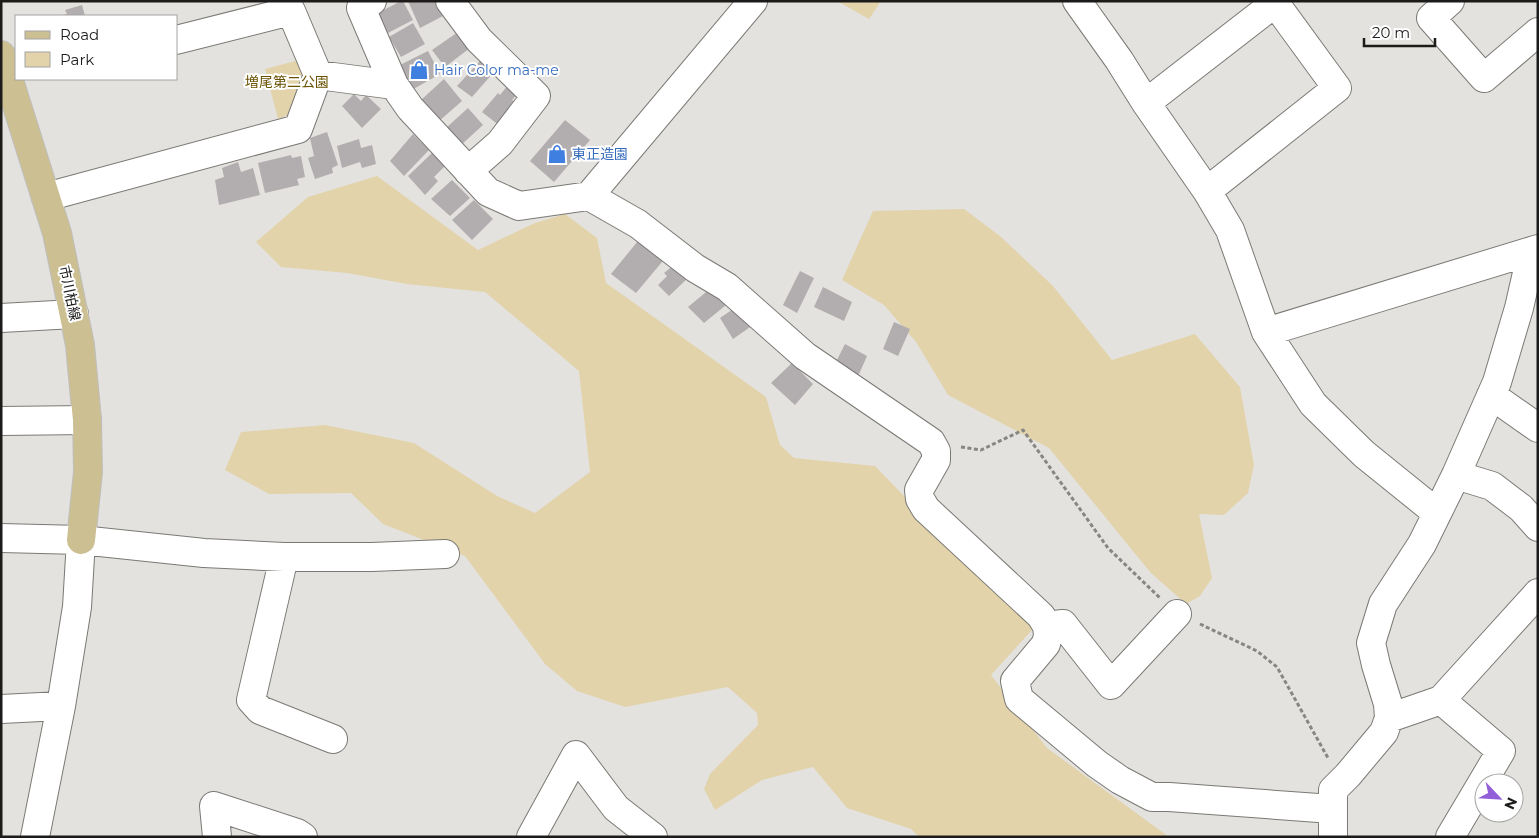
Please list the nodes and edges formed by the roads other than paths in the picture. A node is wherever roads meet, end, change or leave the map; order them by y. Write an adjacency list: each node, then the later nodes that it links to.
1 (372, 1): 14 (street)
2 (450, 1): 16 (street)
3 (753, 1): 18 (street)
4 (1077, 1): 15 (street)
5 (1450, 1): 8 (street)
6 (1277, 2): 15 (street); 17 (street)
7 (286, 6): 9 (street); 11 (street)
8 (1538, 32)
9 (178, 39)
10 (1, 55): 12 (main road, 市川柏線)
11 (318, 76): 14 (street); 19 (street)
12 (15, 78)
13 (16, 80): 19 (main road, 市川柏線)
14 (394, 85): 16 (street)
15 (1146, 103): 17 (street)
16 (468, 171): 18 (street)
17 (1207, 192): 23 (street)
18 (589, 196): 37 (street)
19 (46, 197): 21 (main road, 市川柏線)
20 (1535, 250): 23 (street); 24 (street)
21 (74, 314): 22 (street); 25 (main road, 市川柏線)
22 (1, 318)
23 (1266, 332): 29 (street)
24 (1491, 395): 27 (street); 28 (street)
25 (88, 420): 26 (street); 32 (main road, 市川柏線)
26 (1, 421)
27 (1538, 428)
28 (1456, 475): 29 (street); 30 (street)
29 (1437, 513): 41 (street)
30 (1538, 527)
31 (1, 538): 32 (street)
32 (81, 540): 34 (street); 39 (street)
33 (445, 554): 34 (street)
34 (284, 557): 42 (street)
35 (1538, 593): 38 (street)
36 (1177, 614): 37 (street)
37 (1047, 626): 43 (street)
38 (1441, 700): 41 (street); 50 (street)
39 (61, 706): 40 (street); 45 (street)
40 (1, 709)
41 (1389, 718): 43 (street)
42 (333, 740)
43 (1332, 808): 49 (street)
44 (651, 836): 48 (street)
45 (35, 837)
46 (217, 837): 47 (street)
47 (303, 837)
48 (531, 837)
49 (1333, 837)
50 (1450, 837)

